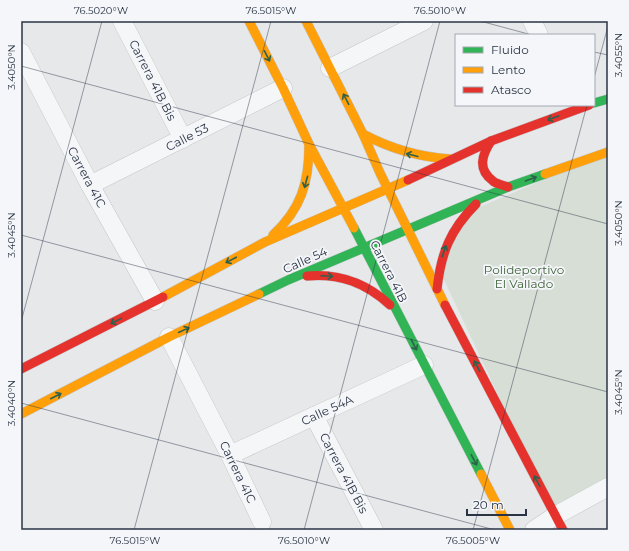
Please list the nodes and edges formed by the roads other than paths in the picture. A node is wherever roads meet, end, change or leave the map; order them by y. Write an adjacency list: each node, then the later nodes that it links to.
1 (122, 21): 14 (street, Carrera 41B Bis)
2 (249, 21): 9 (main road, Carrera 41B, one-way to 9)
3 (306, 21): 8 (main road)
4 (424, 21): 8 (street)
5 (532, 21): 6 (street)
6 (538, 34)
7 (21, 52): 19 (street, Carrera 41C)
8 (330, 68): 13 (main road, one-way to 8)
9 (283, 88): 14 (street, Calle 53); 16 (main road, Carrera 41B)
10 (608, 99): 11 (main road)
11 (595, 104)
12 (580, 107): 15 (main road, one-way to 15)
13 (363, 134): 18 (main road, one-way to 13); 21 (main road)
14 (183, 139): 19 (street, Calle 53)
15 (491, 141): 18 (main road); 20 (main road)
16 (309, 144): 23 (main road, Carrera 41B); 25 (main road, one-way to 25)
17 (608, 152): 20 (main road, Calle 54, one-way to 17)
18 (451, 159): 21 (main road)
19 (90, 185): 29 (street, Carrera 41C)
20 (508, 187): 22 (main road, Calle 54)
21 (388, 188): 23 (main road); 24 (main road)
22 (482, 199): 24 (main road, Calle 54); 28 (main road, one-way to 22)
23 (344, 208): 25 (main road); 26 (main road, Carrera 41B)
24 (409, 229): 26 (main road, Calle 54); 28 (main road)
25 (265, 242): 29 (main road, one-way to 29)
26 (365, 248): 27 (main road, Calle 54); 30 (main road, Carrera 41B)
27 (288, 280): 30 (main road, one-way to 30); 31 (main road, Calle 54, one-way to 27)
28 (437, 289): 39 (main road, one-way to 28)
29 (155, 301): 33 (main road, one-way to 33)
30 (396, 310): 32 (main road, Carrera 41B, one-way to 32)
31 (169, 337): 34 (main road, Calle 54, one-way to 31); 36 (street, Carrera 41C)
32 (424, 364): 35 (street, Calle 54A); 41 (main road, Carrera 41B, one-way to 41)
33 (21, 369)
34 (21, 414)
35 (314, 416): 36 (street, Calle 54A); 40 (street, Carrera 41B Bis)
36 (230, 455): 38 (street, Carrera 41C)
37 (608, 487): 39 (street)
38 (262, 522)
39 (559, 523): 42 (street)
40 (374, 530)
41 (510, 530)
42 (534, 530)

